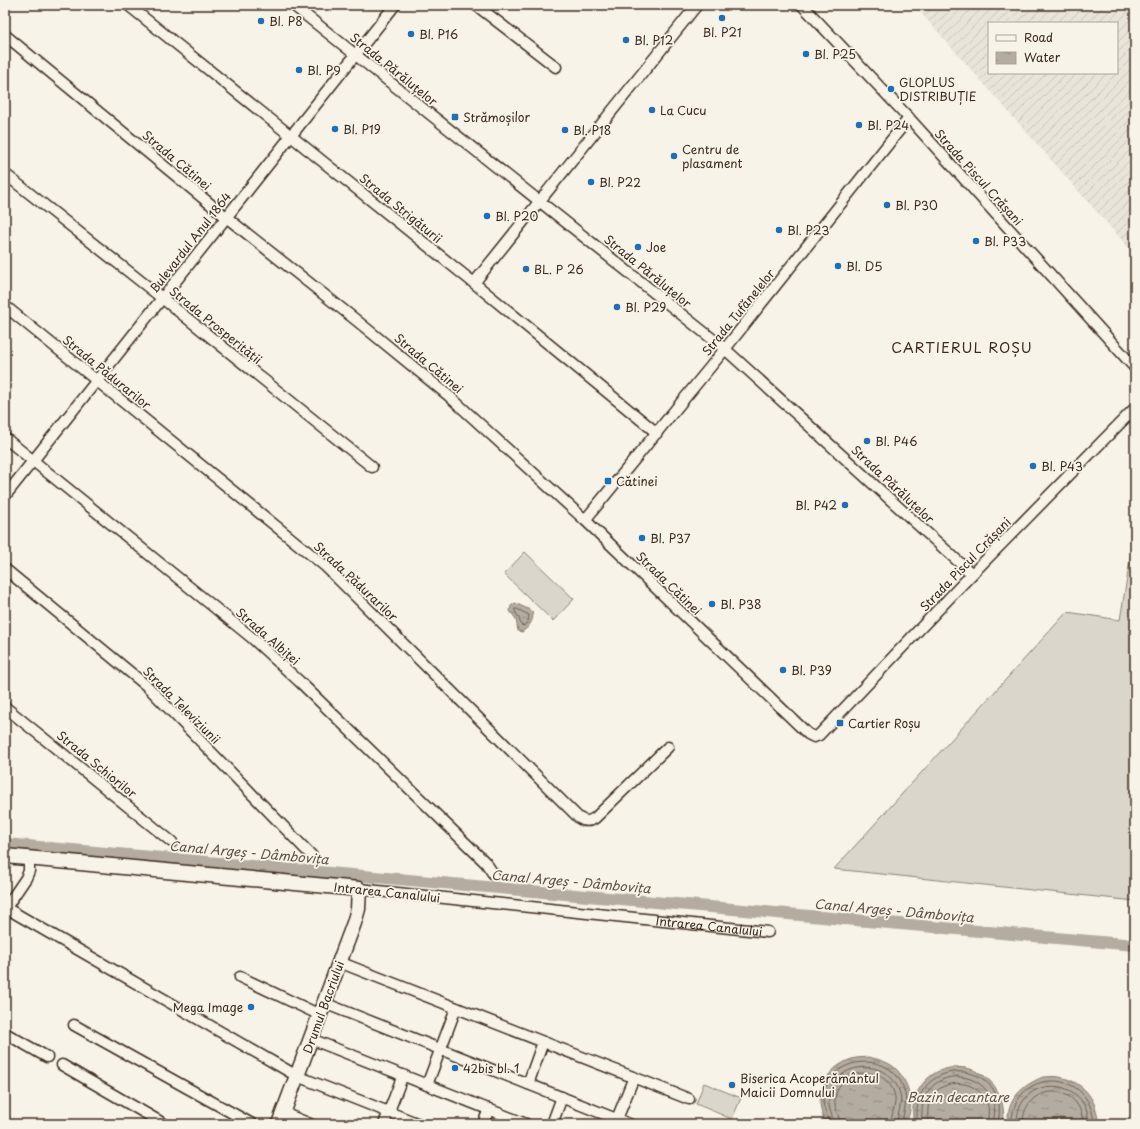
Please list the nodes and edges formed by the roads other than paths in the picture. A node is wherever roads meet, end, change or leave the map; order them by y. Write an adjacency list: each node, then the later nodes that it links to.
1 (128, 5): 11 (street, Strada Strigăturii)
2 (293, 5): 8 (street, Strada Părăluțelor)
3 (395, 5): 8 (street, Bulevardul Anul 1864)
4 (476, 5): 9 (street)
5 (697, 5): 13 (street)
6 (802, 5): 10 (street, Strada Piscul Crășani)
7 (5, 35): 14 (street, Strada Cătinei)
8 (355, 54): 11 (street, Bulevardul Anul 1864); 13 (street, Strada Părăluțelor)
9 (556, 67)
10 (909, 118): 18 (street, Strada Tufănelelor); 19 (street, Strada Piscul Crășani)
11 (290, 136): 14 (street, Bulevardul Anul 1864); 15 (street, Strada Strigăturii)
12 (5, 174): 16 (street, Strada Prosperității)
13 (540, 201): 15 (street); 18 (street, Strada Părăluțelor)
14 (226, 217): 16 (street, Bulevardul Anul 1864); 27 (street, Strada Cătinei)
15 (474, 283): 22 (street, Strada Strigăturii)
16 (162, 298): 20 (street, Bulevardul Anul 1864); 25 (street, Strada Prosperității)
17 (5, 306): 20 (street, Strada Pădurarilor)
18 (725, 349): 22 (street, Strada Tufănelelor); 29 (street, Strada Părăluțelor)
19 (1135, 368)
20 (97, 381): 24 (street, Bulevardul Anul 1864); 32 (street, Strada Pădurarilor)
21 (1135, 408): 29 (street, Strada Piscul Crășani)
22 (657, 433): 27 (street, Strada Tufănelelor)
23 (5, 438): 24 (street, Strada Albiței)
24 (33, 461): 26 (street, Bulevardul Anul 1864); 37 (street, Strada Albiței)
25 (372, 467)
26 (5, 496)
27 (585, 520): 31 (street, Strada Cătinei)
28 (5, 569): 35 (street, Strada Televiziunii)
29 (972, 574): 31 (street, Strada Piscul Crășani)
30 (5, 707): 33 (street, Strada Schiorilor)
31 (814, 737)
32 (668, 747)
33 (172, 842)
34 (5, 856): 36 (street, Intrarea Canalului)
35 (312, 856)
36 (29, 858): 38 (street, Intrarea Canalului); 39 (street)
37 (494, 875)
38 (359, 889): 40 (street, Intrarea Canalului); 41 (street, Drumul Bacriului)
39 (5, 908): 52 (street)
40 (768, 932)
41 (339, 962): 43 (street); 44 (street, Drumul Bacriului)
42 (240, 977): 44 (street)
43 (456, 1008): 48 (street); 49 (street)
44 (322, 1009): 47 (street, Drumul Bacriului); 49 (street)
45 (74, 1025): 64 (street)
46 (5, 1033): 50 (street)
47 (311, 1039): 52 (street, Drumul Bacriului); 53 (street)
48 (543, 1042): 54 (street); 55 (street)
49 (441, 1049): 55 (street); 56 (street)
50 (47, 1057)
51 (62, 1065): 63 (street)
52 (297, 1076): 60 (street); 61 (street, Drumul Bacriului)
53 (403, 1076): 56 (street); 60 (street)
54 (634, 1077): 58 (street); 62 (street)
55 (528, 1084): 57 (street)
56 (427, 1085): 59 (street)
57 (562, 1097): 62 (street); 70 (street)
58 (689, 1099)
59 (489, 1109): 68 (street); 69 (street)
60 (389, 1112): 66 (street); 67 (street)
61 (281, 1119): 65 (street)
62 (617, 1119): 71 (street)
63 (164, 1124)
64 (252, 1124)
65 (310, 1124)
66 (384, 1124)
67 (419, 1124)
68 (483, 1124)
69 (526, 1124)
70 (552, 1124)
71 (629, 1124)

